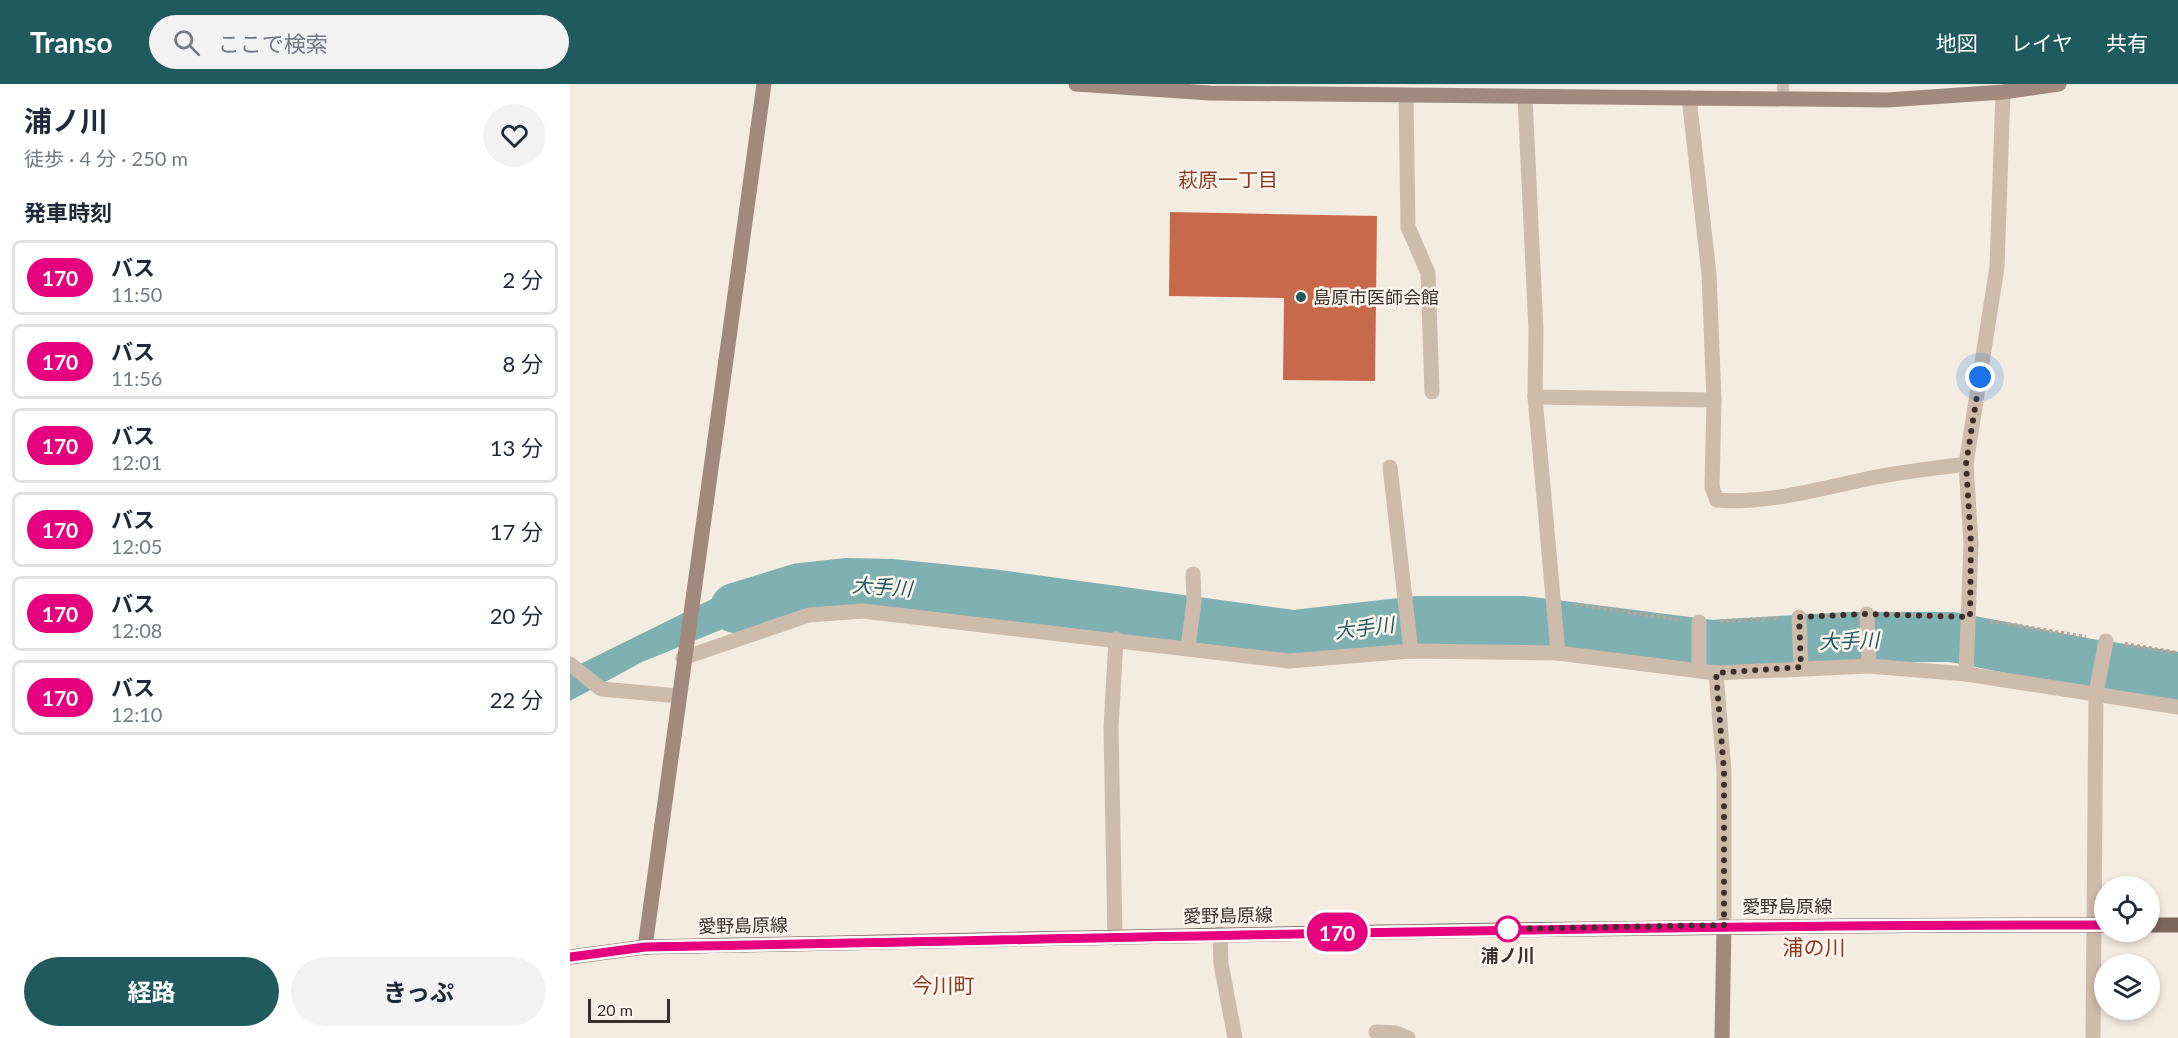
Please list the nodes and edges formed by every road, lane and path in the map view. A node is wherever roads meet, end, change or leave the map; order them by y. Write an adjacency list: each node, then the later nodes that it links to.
1 (764, 84): 27 (street)
2 (1076, 84): 6 (street)
3 (1783, 84): 9 (lane)
4 (2059, 84): 5 (street)
5 (2003, 93): 9 (street); 13 (street)
6 (1406, 96): 7 (street); 10 (street)
7 (1525, 97): 8 (street); 11 (street)
8 (1689, 98): 9 (street); 12 (street)
9 (1785, 100)
10 (1432, 392)
11 (1535, 397): 12 (street); 16 (street)
12 (1714, 400): 13 (street)
13 (1966, 464): 19 (street)
14 (1390, 467): 24 (street)
15 (1193, 574): 22 (street)
16 (1554, 604): 20 (path); 25 (street)
17 (1867, 617): 18 (path); 19 (path); 28 (street)
18 (1800, 620): 20 (path); 29 (street)
19 (1970, 620): 23 (path); 32 (street)
20 (1699, 624): 31 (street)
21 (1116, 639): 22 (street); 27 (street); 43 (street)
22 (1188, 644): 24 (street)
23 (2106, 644): 26 (path); 34 (street)
24 (1410, 647): 25 (street)
25 (1558, 648): 31 (street)
26 (2178, 653)
27 (683, 655): 35 (street)
28 (1869, 662): 29 (street); 32 (street)
29 (1800, 663): 33 (street)
30 (570, 664): 35 (street)
31 (1699, 668): 33 (street)
32 (1967, 668): 34 (street)
33 (1716, 673): 38 (street)
34 (2097, 688): 36 (street); 37 (street)
35 (679, 696): 45 (street)
36 (2178, 707)
37 (2099, 876)
38 (1724, 925): 39 (main road, 愛野島原線); 42 (main road, 愛野島原線); 50 (street)
39 (2094, 925)
40 (2160, 925): 41 (main road)
41 (2178, 925)
42 (1220, 934): 43 (main road, 愛野島原線); 48 (street)
43 (1115, 938): 45 (main road, 愛野島原線)
44 (2099, 942): 51 (street)
45 (645, 947): 46 (main road, 愛野島原線)
46 (570, 957)
47 (1376, 1032): 49 (street)
48 (1235, 1038)
49 (1408, 1038)
50 (1722, 1038)
51 (2093, 1038)

